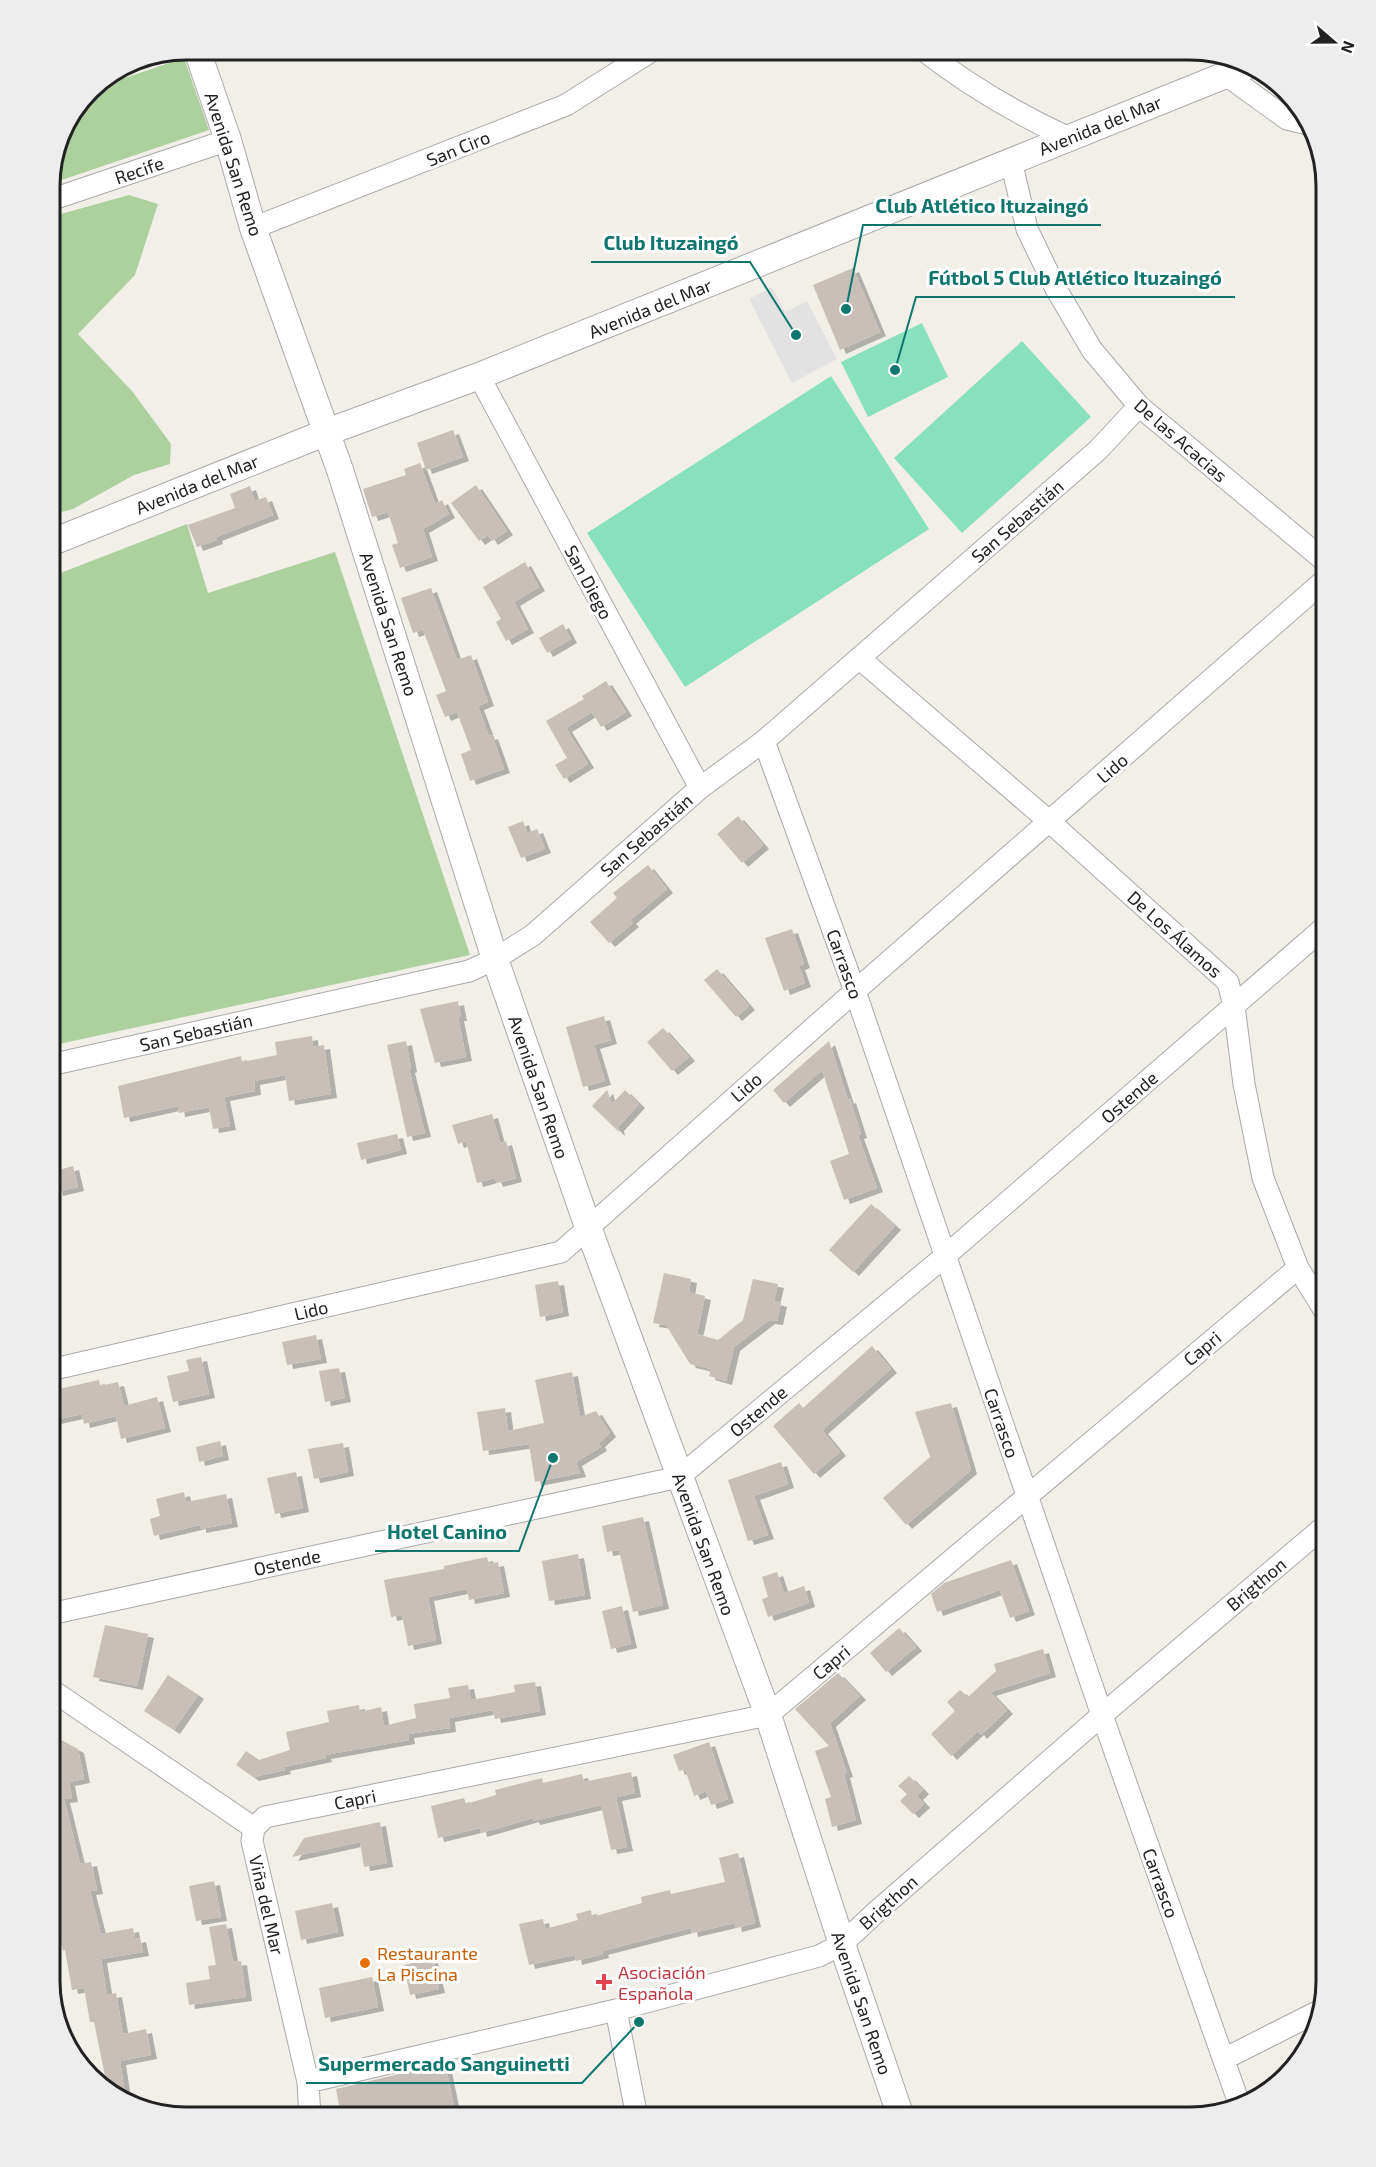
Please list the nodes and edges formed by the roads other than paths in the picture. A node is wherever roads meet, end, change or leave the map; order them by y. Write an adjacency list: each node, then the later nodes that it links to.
1 (200, 60): 7 (street, Avenida San Remo)
2 (637, 60): 10 (street, San Ciro)
3 (936, 60): 6 (street)
4 (1237, 71): 5 (street); 6 (street, Avenida del Mar)
5 (1298, 122)
6 (1070, 138): 8 (street, Avenida del Mar)
7 (228, 140): 9 (street, Recife); 10 (street, Avenida San Remo)
8 (1011, 161): 11 (street, Avenida del Mar); 12 (street, De las Acacias)
9 (60, 197)
10 (253, 228): 13 (street, Avenida San Remo)
11 (479, 376): 13 (street, Avenida del Mar); 19 (street, San Diego)
12 (1139, 406): 15 (street, De las Acacias); 17 (street, San Sebastián)
13 (327, 432): 14 (street, Avenida del Mar); 22 (street, Avenida San Remo)
14 (60, 539)
15 (1316, 554)
16 (1316, 588): 20 (street, Lido)
17 (859, 658): 18 (street, San Sebastián); 20 (street, De Los Álamos)
18 (764, 741): 19 (street, San Sebastián); 23 (street, Carrasco)
19 (700, 788): 22 (street, San Sebastián)
20 (1050, 822): 23 (street, Lido); 24 (street, De Los Álamos)
21 (1316, 935): 24 (street, Ostende)
22 (495, 959): 25 (street, San Sebastián); 26 (street, Avenida San Remo)
23 (855, 991): 26 (street, Lido); 27 (street, Carrasco)
24 (1234, 1006): 27 (street, Ostende); 28 (street, De Los Álamos)
25 (60, 1063)
26 (588, 1227): 30 (street, Lido); 31 (street, Avenida San Remo)
27 (944, 1257): 31 (street, Ostende); 32 (street, Carrasco)
28 (1298, 1268): 29 (street, De Los Álamos); 32 (street, Capri)
29 (1316, 1297)
30 (60, 1368)
31 (679, 1477): 34 (street, Ostende); 36 (street, Avenida San Remo)
32 (1027, 1495): 36 (street, Capri); 37 (street, Carrasco)
33 (1316, 1533): 37 (street, Brigthon)
34 (60, 1612)
35 (60, 1696): 38 (street, Viña del Mar)
36 (768, 1715): 38 (street, Capri); 39 (street, Avenida San Remo)
37 (1102, 1715): 39 (street, Brigthon); 42 (street, Carrasco)
38 (254, 1828): 43 (street, Viña del Mar)
39 (842, 1944): 40 (street, Brigthon); 47 (street, Avenida San Remo)
40 (616, 2010): 43 (street, Brigthon); 46 (street)
41 (1312, 2015): 42 (street)
42 (1224, 2059): 44 (street, Carrasco)
43 (308, 2082): 45 (street, Viña del Mar)
44 (1237, 2098)
45 (309, 2107)
46 (635, 2107)
47 (899, 2107)

